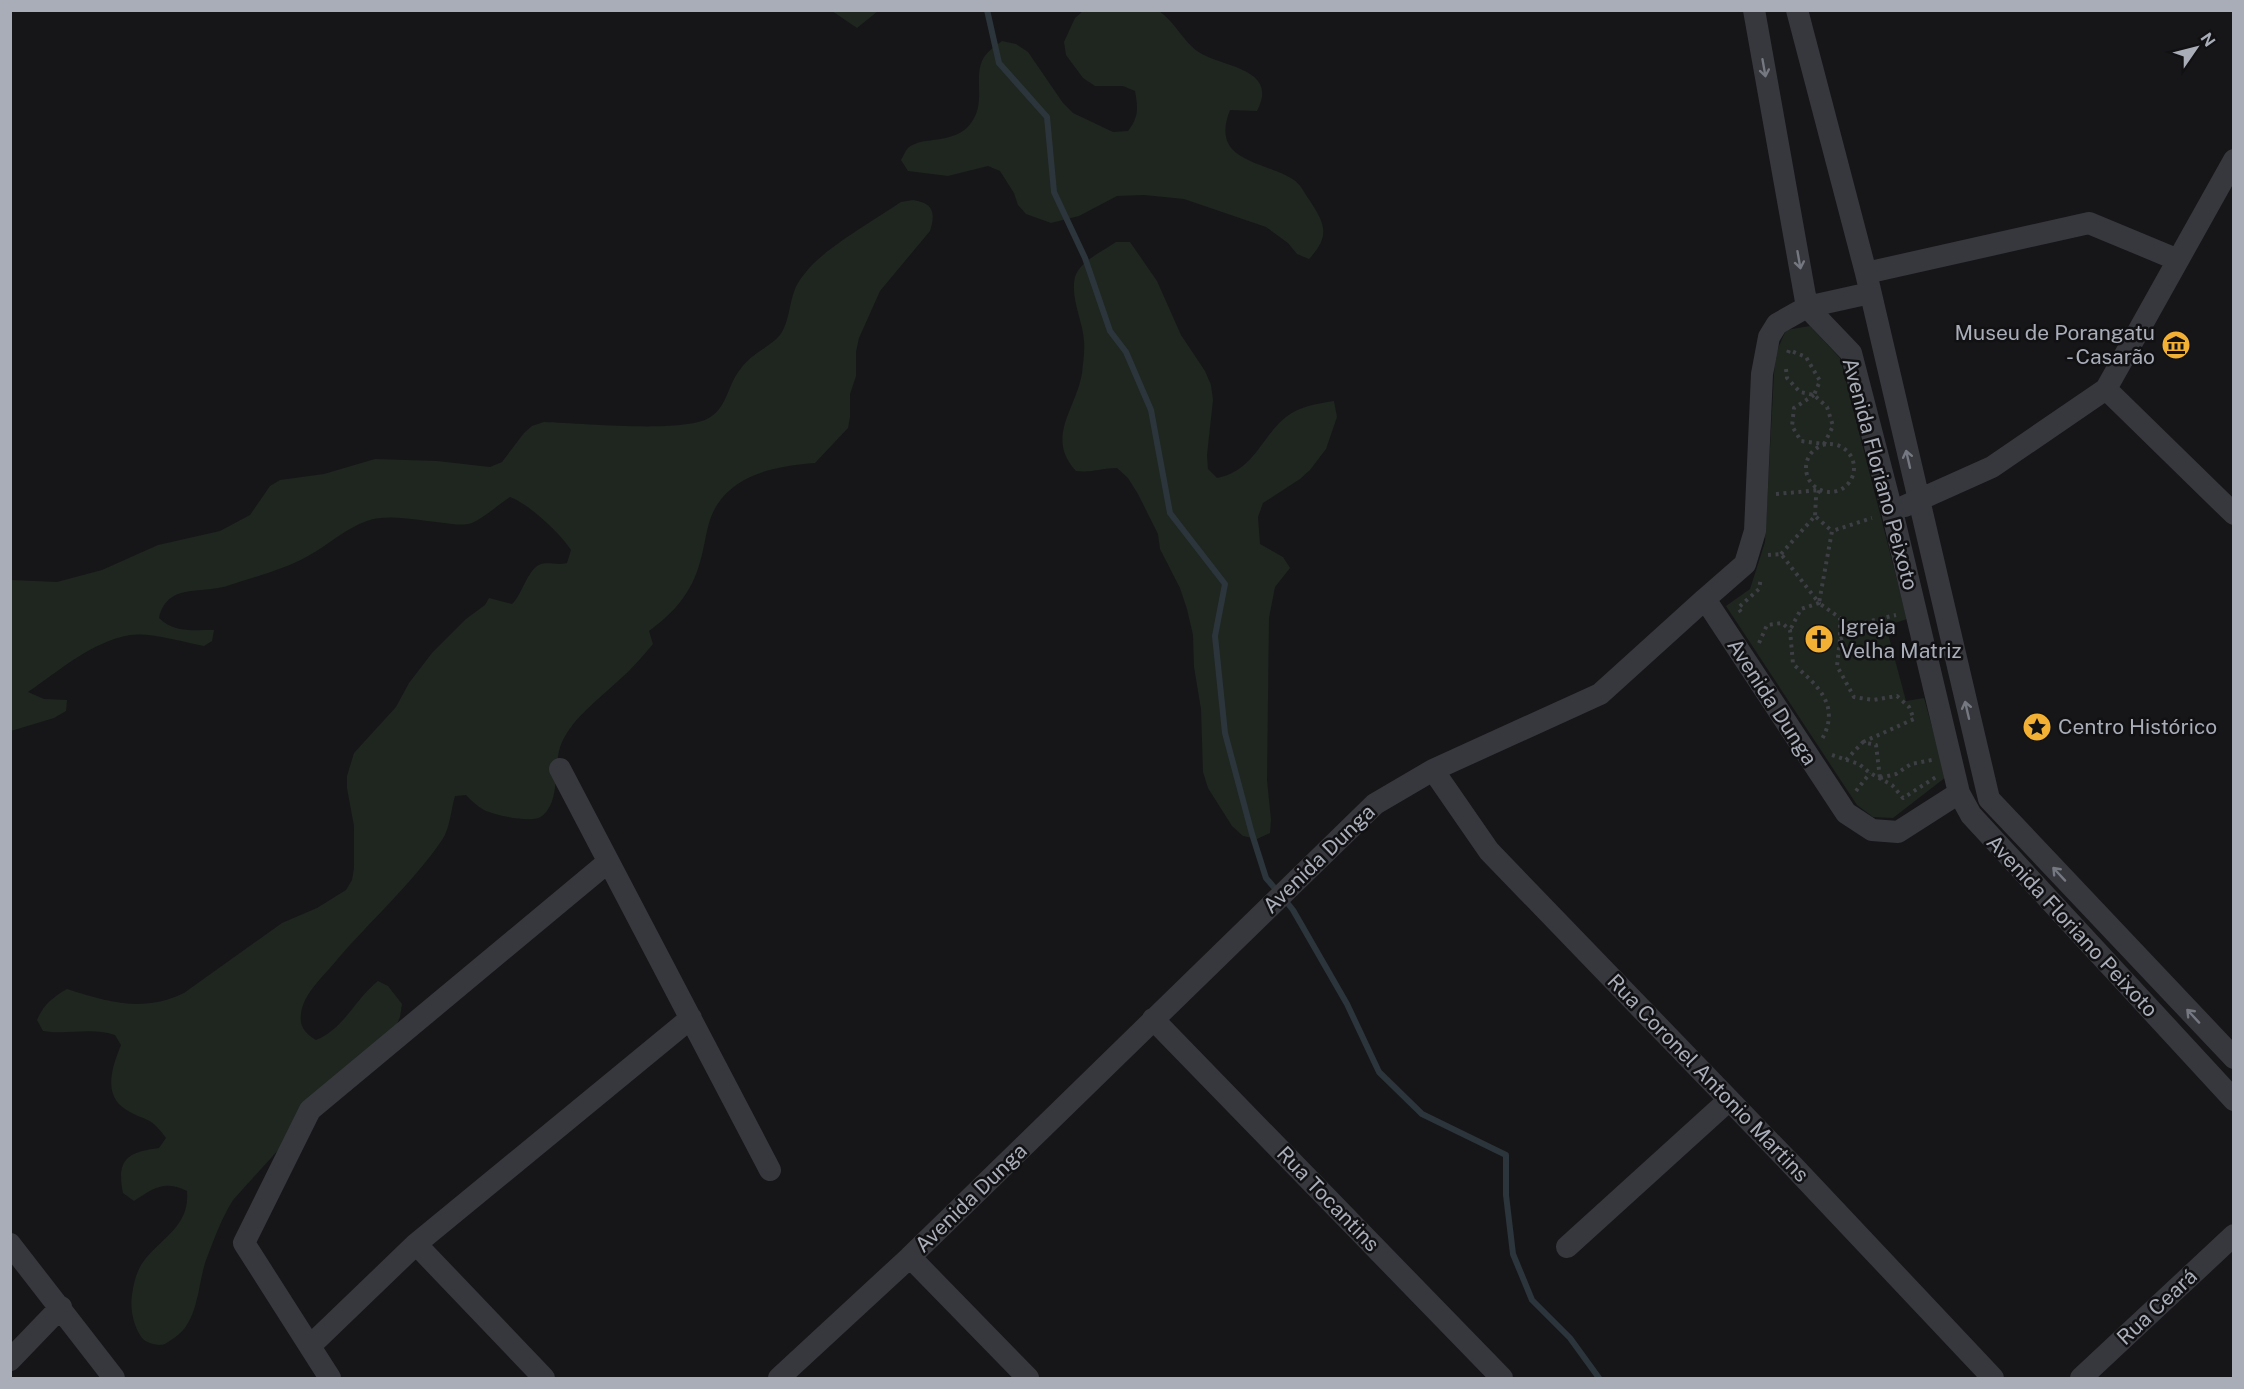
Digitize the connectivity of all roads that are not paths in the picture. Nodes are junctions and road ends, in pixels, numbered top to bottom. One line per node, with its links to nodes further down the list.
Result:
1 (1754, 10): 6 (street, one-way to 6)
2 (1797, 10): 5 (street, Avenida Floriano Peixoto)
3 (2234, 160): 4 (street)
4 (2178, 260): 5 (street); 7 (street)
5 (1868, 283): 6 (street); 8 (street, Avenida Floriano Peixoto, one-way to 5)
6 (1807, 308): 9 (street, Avenida Floriano Peixoto); 11 (street)
7 (2106, 389): 8 (street); 10 (street)
8 (1918, 501): 9 (street); 15 (street, Avenida Floriano Peixoto, one-way to 8)
9 (1885, 514): 14 (street, Avenida Floriano Peixoto)
10 (2234, 514)
11 (1705, 599): 13 (street, Avenida Dunga); 14 (street, Avenida Dunga)
12 (560, 769): 17 (street)
13 (1433, 770): 19 (street, Avenida Dunga); 22 (street, Rua Coronel Antonio Martins)
14 (1959, 793): 16 (street, Avenida Floriano Peixoto)
15 (1989, 800): 16 (street); 20 (street, Avenida Floriano Peixoto, one-way to 15)
16 (1971, 815): 21 (street, Avenida Floriano Peixoto)
17 (608, 862): 18 (street); 30 (street)
18 (691, 1018): 23 (street); 26 (street)
19 (1153, 1019): 28 (street, Avenida Dunga); 37 (street, Rua Tocantins)
20 (2234, 1058)
21 (2234, 1100)
22 (1729, 1101): 27 (street); 38 (street, Rua Coronel Antonio Martins)
23 (770, 1170)
24 (2234, 1235): 39 (street, Rua Ceará)
25 (10, 1244): 29 (street)
26 (416, 1244): 30 (street); 34 (street)
27 (1567, 1247)
28 (910, 1257): 35 (street, Avenida Dunga); 36 (street)
29 (60, 1307): 31 (street); 32 (street)
30 (310, 1346): 33 (street)
31 (10, 1360)
32 (114, 1378)
33 (330, 1378)
34 (544, 1378)
35 (779, 1378)
36 (1028, 1378)
37 (1502, 1378)
38 (1993, 1378)
39 (2081, 1378)

